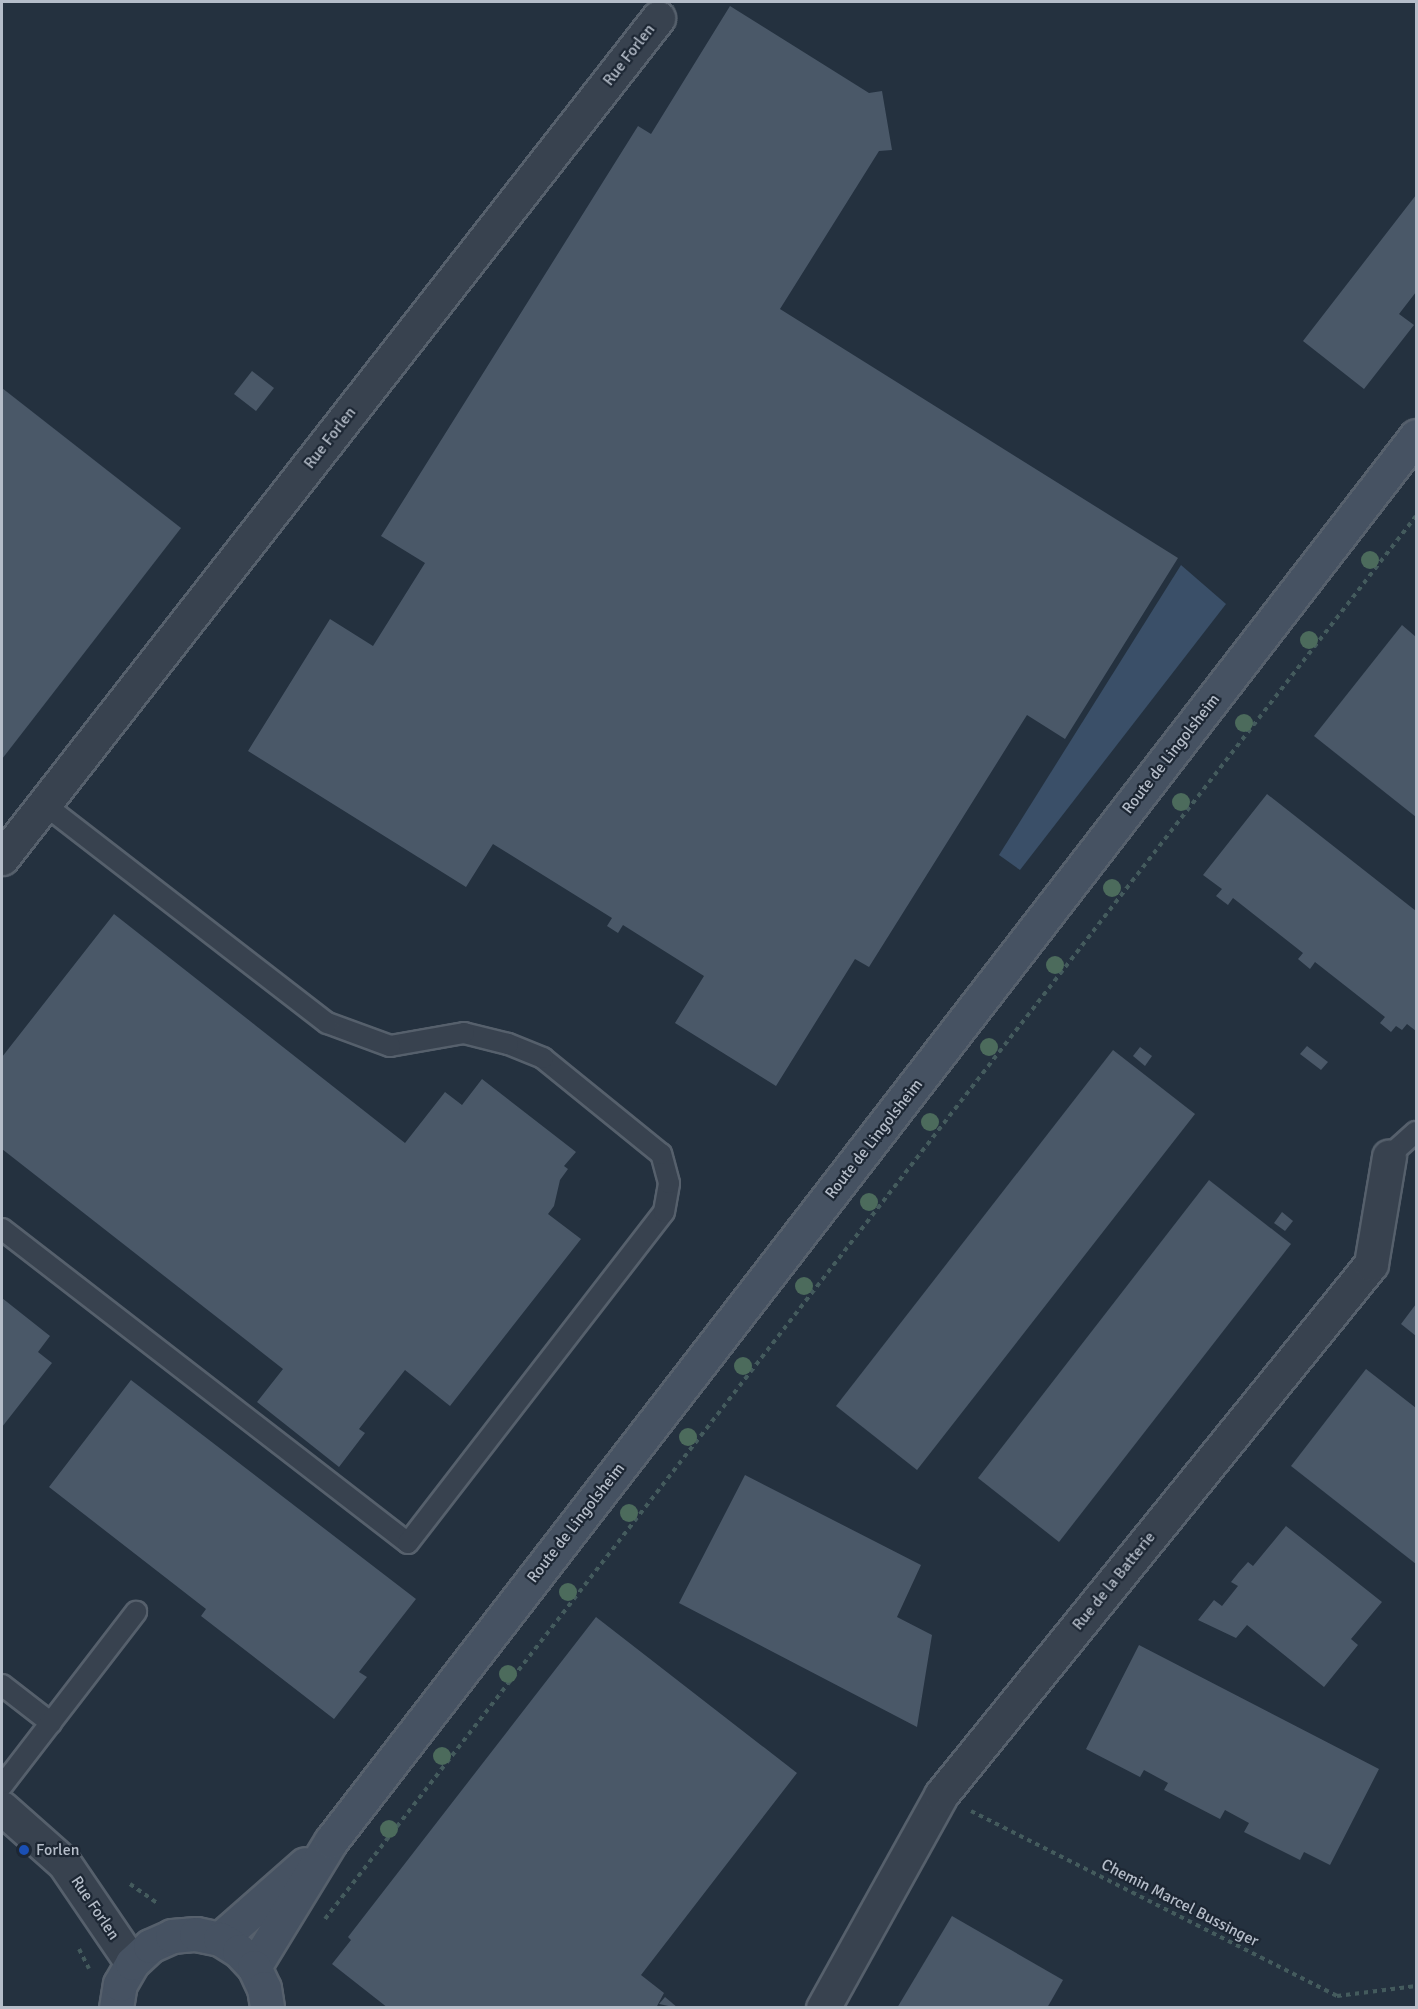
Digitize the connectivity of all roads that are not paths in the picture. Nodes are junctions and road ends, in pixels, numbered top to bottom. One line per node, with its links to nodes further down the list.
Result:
1 (658, 18): 3 (street, Rue Forlen)
2 (1416, 436): 13 (main road, Route de Lingolsheim)
3 (44, 804): 4 (street, Rue Forlen); 7 (lane)
4 (2, 858)
5 (1416, 1132): 6 (lane)
6 (1389, 1156): 19 (street, Rue de la Batterie)
7 (2, 1229)
8 (136, 1612): 10 (lane)
9 (2, 1685): 10 (lane)
10 (51, 1723): 11 (lane)
11 (2, 1786)
12 (2, 1808): 15 (street, Rue Forlen)
13 (331, 1841): 14 (main road); 16 (main road)
14 (220, 1940): 15 (main road); 16 (main road)
15 (132, 1963): 17 (main road)
16 (254, 1967): 18 (main road)
17 (116, 2007)
18 (267, 2007)
19 (823, 2007)

